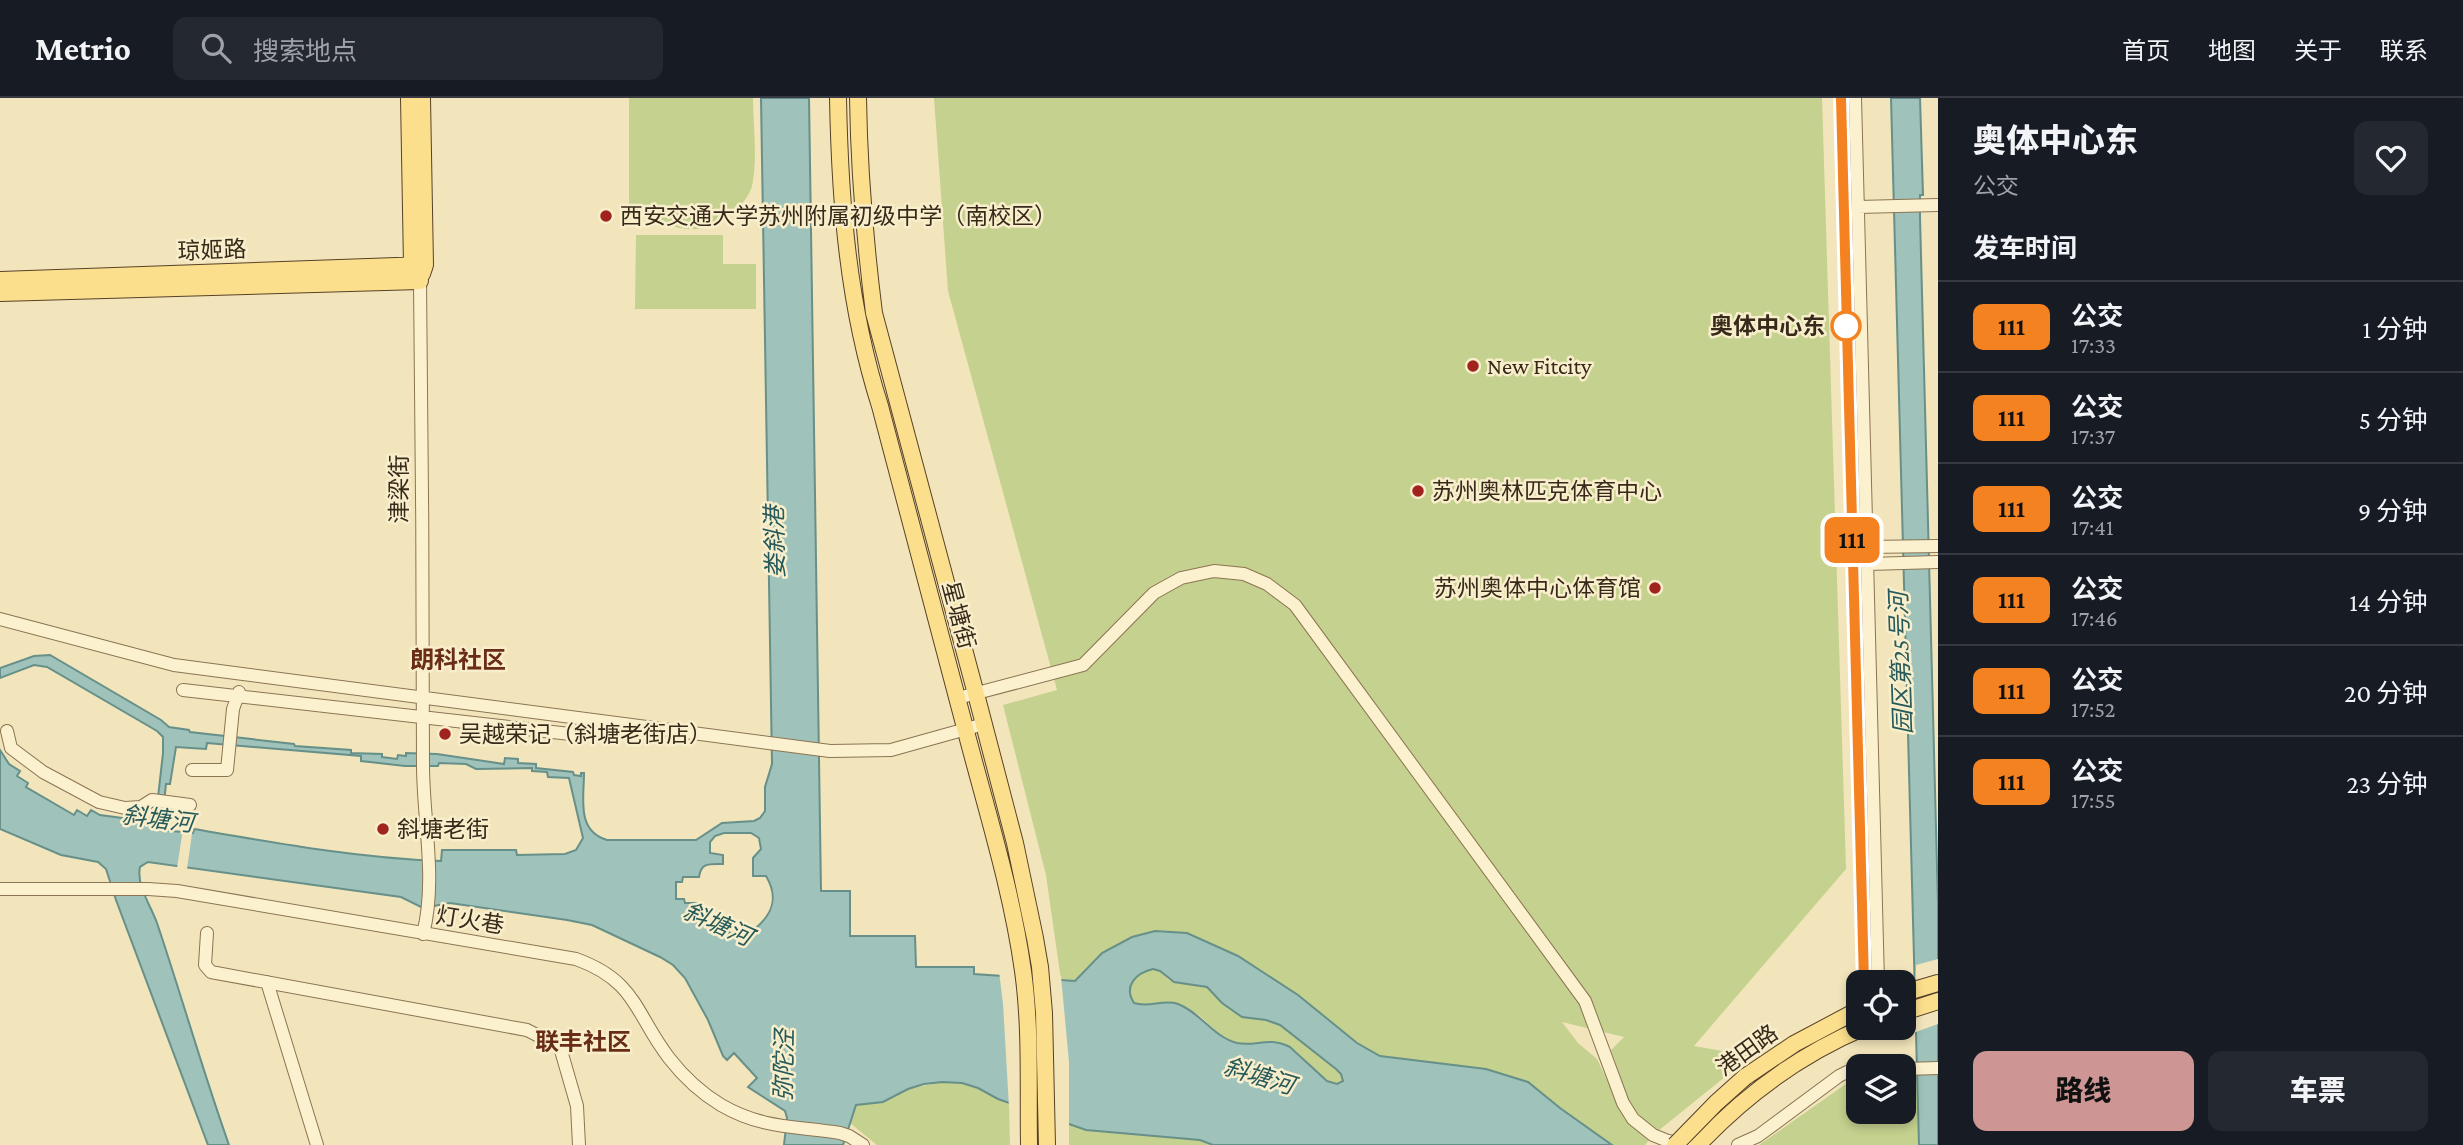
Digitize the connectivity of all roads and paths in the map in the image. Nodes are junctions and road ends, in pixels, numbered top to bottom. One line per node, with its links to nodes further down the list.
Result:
1 (409, 98): 9 (main road, 津梁街)
2 (422, 98): 9 (main road, 津梁街)
3 (838, 98): 23 (main road, 星塘街)
4 (858, 98): 21 (main road, 星塘街)
5 (1841, 98): 15 (street)
6 (1855, 98): 8 (street)
7 (1938, 205): 8 (street)
8 (1858, 207): 14 (street)
9 (419, 265): 10 (main road, 琼姬路); 11 (main road, 津梁街)
10 (0, 280)
11 (420, 281): 12 (main road, 琼姬路); 22 (street, 津梁街)
12 (0, 293)
13 (1934, 546): 14 (street)
14 (1867, 547): 15 (street); 17 (street)
15 (1853, 555): 17 (street); 34 (street)
16 (1934, 562): 17 (street)
17 (1868, 564): 35 (street)
18 (0, 619): 22 (street)
19 (183, 690): 20 (street)
20 (238, 694): 24 (street); 29 (street)
21 (976, 694): 23 (street); 25 (main road, 星塘街); 52 (street)
22 (424, 697): 24 (street, 津梁街); 26 (street)
23 (958, 698): 26 (main road, 星塘街)
24 (424, 718): 28 (street); 33 (street, 津梁街)
25 (984, 724): 26 (street); 47 (main road, 星塘街)
26 (965, 729): 46 (main road, 星塘街)
27 (7, 731): 30 (street)
28 (579, 736)
29 (192, 770)
30 (190, 805)
31 (0, 889): 33 (street, 灯火巷)
32 (207, 933): 36 (street)
33 (423, 934): 50 (street, 灯火巷)
34 (1864, 970)
35 (1878, 970)
36 (267, 982): 48 (street); 49 (street)
37 (1938, 983): 38 (main road)
38 (1916, 990)
39 (1938, 1002): 40 (main road)
40 (1916, 1009)
41 (1846, 1016): 51 (main road, 港田路, bridge)
42 (1846, 1036): 53 (main road, 港田路)
43 (1938, 1068): 44 (street)
44 (1916, 1069)
45 (1846, 1072): 54 (street)
46 (1029, 1139)
47 (1047, 1140)
48 (317, 1145)
49 (579, 1145)
50 (863, 1145)
51 (1675, 1145)
52 (1689, 1145)
53 (1698, 1145)
54 (1738, 1145)

